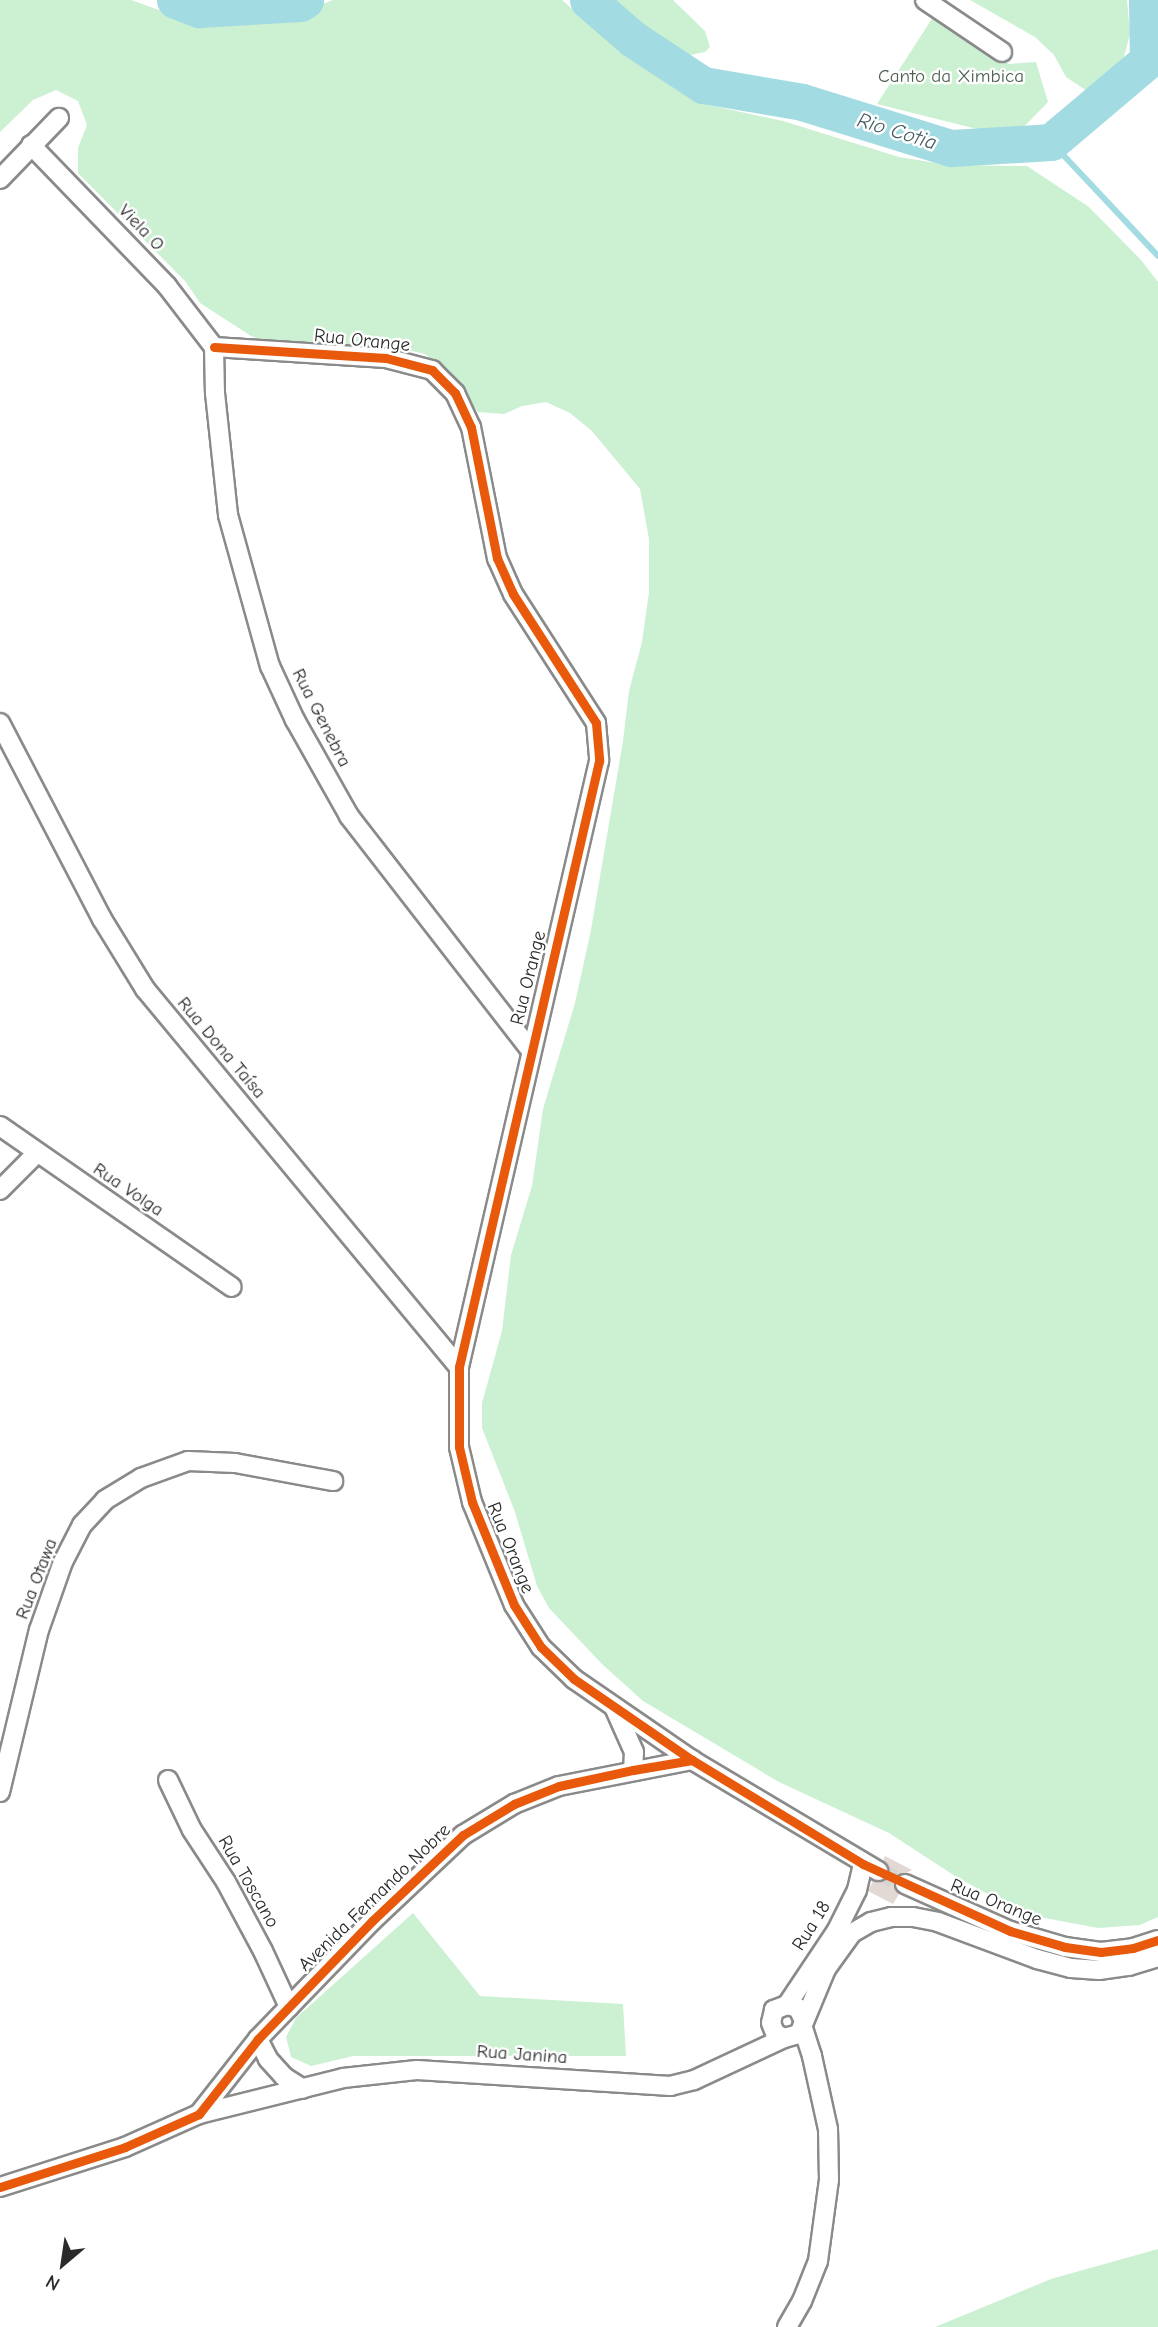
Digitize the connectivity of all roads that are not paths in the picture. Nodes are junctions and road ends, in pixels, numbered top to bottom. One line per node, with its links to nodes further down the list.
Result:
1 (925, 0): 2 (street)
2 (1002, 52)
3 (60, 118): 4 (street)
4 (31, 145): 5 (street); 6 (street, Viela O)
5 (0, 179)
6 (214, 347): 8 (street, Rua Genebra); 8 (street, Rua Orange)
7 (0, 723): 13 (street, Rua Dona Taísa)
8 (530, 1049): 13 (street, Rua Orange)
9 (0, 1126): 10 (street, Rua Volga)
10 (37, 1153): 11 (street); 12 (street, Rua Volga)
11 (0, 1190)
12 (232, 1287)
13 (459, 1367): 15 (street, Rua Orange)
14 (332, 1481): 19 (street, Rua Otawa)
15 (612, 1703): 16 (street, Rua Orange); 17 (street)
16 (692, 1760): 17 (street, Avenida Fernando Nobre); 24 (street, Rua 18)
17 (633, 1770): 25 (street, Avenida Fernando Nobre)
18 (168, 1780): 25 (street, Rua Toscano)
19 (0, 1792)
20 (905, 1884): 22 (street, Rua Orange)
21 (871, 1922): 23 (street, Rua Orange); 27 (street, Rua 18)
22 (1158, 1940)
23 (1158, 1957)
24 (787, 2005): 26 (street); 27 (street)
25 (289, 2007): 28 (street, Avenida Fernando Nobre)
26 (771, 2018): 27 (street); 29 (street, Rua Janina)
27 (795, 2032): 29 (street, Rua Janina); 35 (street)
28 (258, 2039): 30 (street); 31 (street, Avenida Fernando Nobre)
29 (734, 2059): 30 (street, Rua Janina)
30 (303, 2090): 31 (street, Rua Janina)
31 (199, 2114): 33 (street, Avenida Fernando Nobre)
32 (0, 2170): 33 (street)
33 (22, 2179): 34 (street)
34 (0, 2188)
35 (787, 2327)

